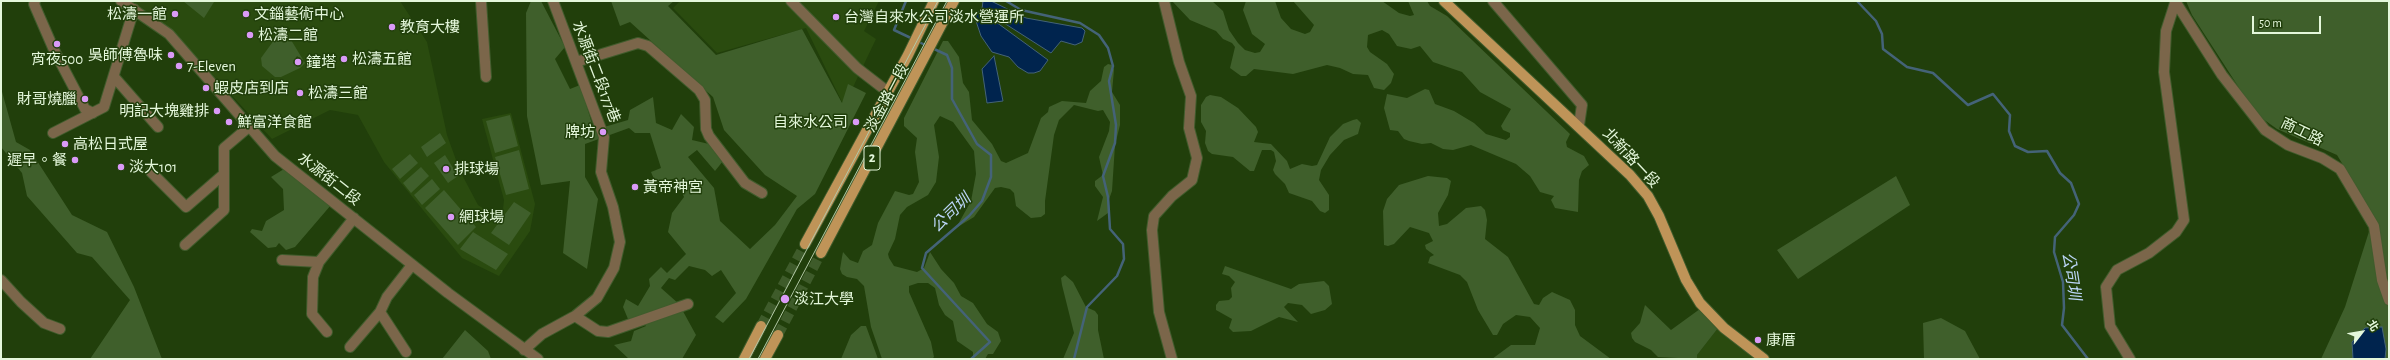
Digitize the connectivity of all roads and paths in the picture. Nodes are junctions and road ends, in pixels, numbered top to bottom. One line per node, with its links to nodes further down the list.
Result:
1 (35, 1): 17 (street)
2 (121, 1): 12 (street, 水源街二段)
3 (480, 1): 14 (street)
4 (553, 1): 13 (street, 水源街二段177巷)
5 (791, 1): 16 (street)
6 (934, 1): 16 (main road, 淡金路一段 / 2)
7 (954, 1): 28 (main road, 淡金路一段 / 2)
8 (1164, 1): 47 (street)
9 (1444, 1): 18 (main road, 北新路一段)
10 (1493, 1): 18 (street)
11 (2175, 2): 33 (street, 商工路); 49 (street)
12 (134, 9): 15 (street); 19 (street, 水源街二段)
13 (576, 62): 24 (street); 36 (street, 水源街二段177巷)
14 (486, 76)
15 (115, 78): 17 (street); 20 (street)
16 (888, 92): 27 (main road, 淡金路一段 / 2)
17 (93, 113): 21 (street)
18 (1579, 125): 48 (main road, 北新路一段)
19 (250, 126): 23 (street); 25 (street, 水源街二段)
20 (158, 127)
21 (53, 133)
22 (151, 172): 23 (street)
23 (224, 174): 26 (street)
24 (762, 193)
25 (354, 218): 30 (street); 31 (street, 水源街二段)
26 (185, 244)
27 (805, 244)
28 (821, 253)
29 (282, 260): 30 (street)
30 (319, 262): 39 (street)
31 (412, 265): 35 (street); 42 (street, 水源街二段)
32 (1, 280): 38 (street)
33 (2389, 300)
34 (688, 304): 36 (street)
35 (380, 312): 41 (street); 43 (street)
36 (575, 316): 42 (street, 水源街二段177巷)
37 (762, 326): 45 (main road)
38 (60, 329)
39 (327, 332)
40 (778, 335): 46 (main road)
41 (350, 347)
42 (524, 350): 44 (street, 水源街二段)
43 (406, 352)
44 (538, 359)
45 (744, 359)
46 (765, 359)
47 (1172, 359)
48 (1764, 359)
49 (2130, 359)

